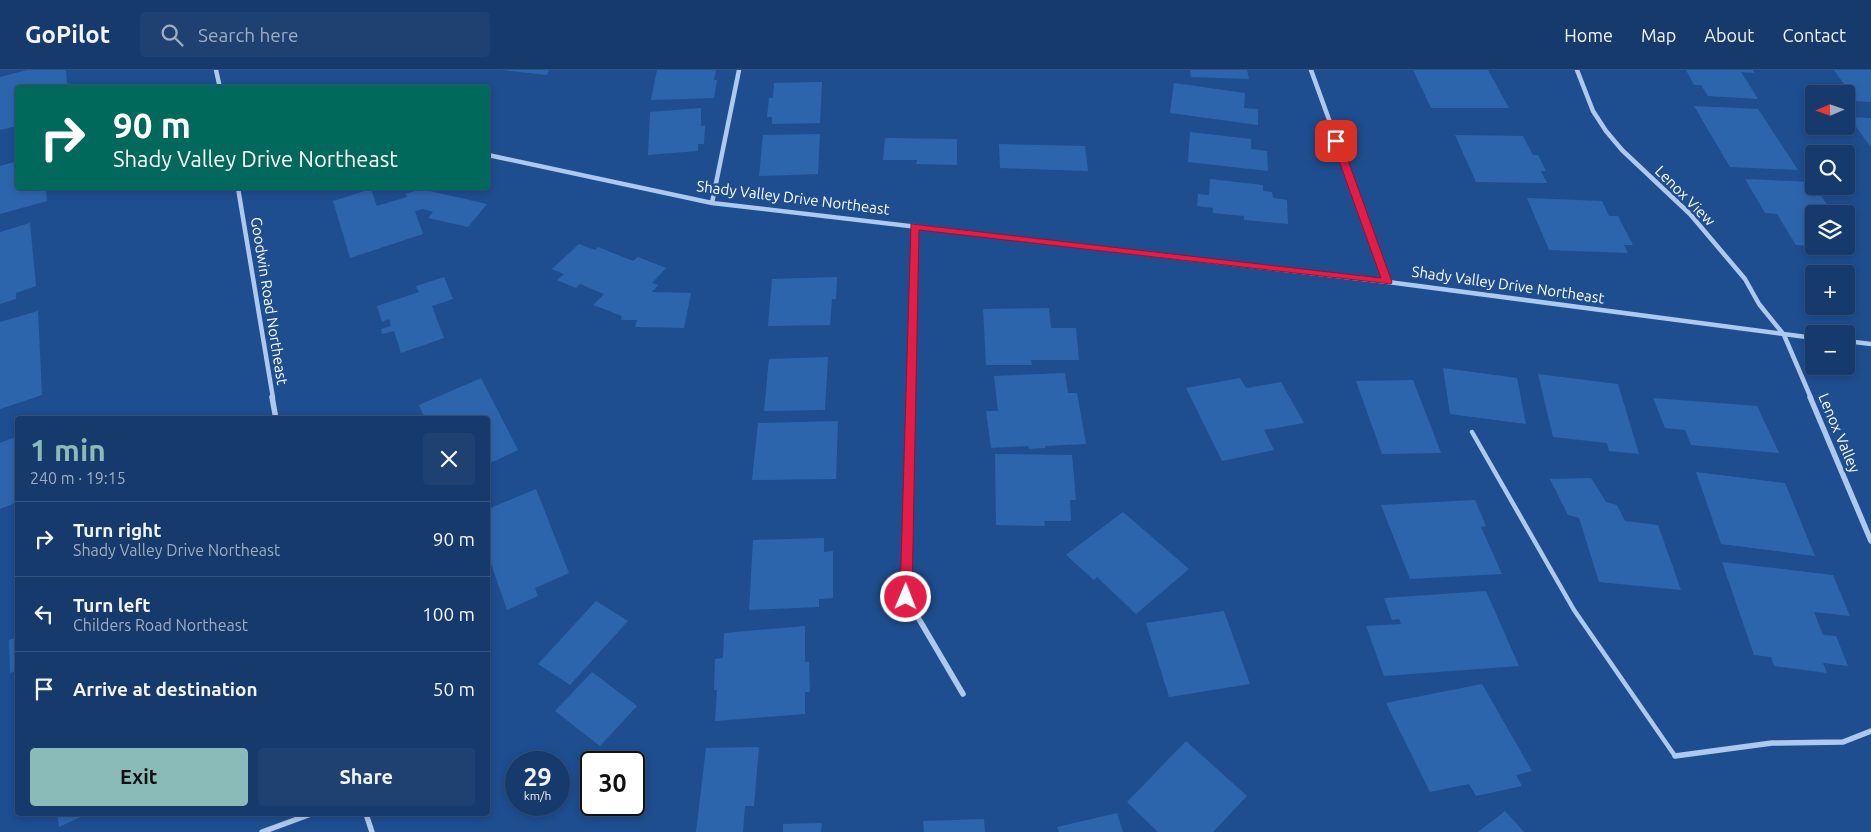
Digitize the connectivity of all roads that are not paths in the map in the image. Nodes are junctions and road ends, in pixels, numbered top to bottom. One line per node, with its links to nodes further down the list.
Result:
1 (216, 70): 5 (street)
2 (739, 70): 8 (street)
3 (1311, 70): 10 (street)
4 (1577, 70): 11 (street, Lenox View)
5 (219, 85)
6 (490, 155): 8 (street, Shady Valley Drive Northeast)
7 (238, 190): 15 (street, Goodwin Road Northeast)
8 (712, 204): 9 (street, Shady Valley Drive Northeast)
9 (914, 226): 10 (street, Shady Valley Drive Northeast); 18 (street)
10 (1388, 282): 11 (street, Shady Valley Drive Northeast)
11 (1784, 335): 12 (street, Shady Valley Drive Northeast); 17 (street, Lenox Valley)
12 (1805, 337)
13 (1855, 342): 14 (street)
14 (1871, 344)
15 (276, 416)
16 (1472, 432): 20 (lane)
17 (1871, 541)
18 (963, 694)
19 (1871, 731): 20 (street)
20 (1675, 756)
21 (306, 816): 23 (street)
22 (367, 816): 24 (street)
23 (262, 832)
24 (372, 832)

